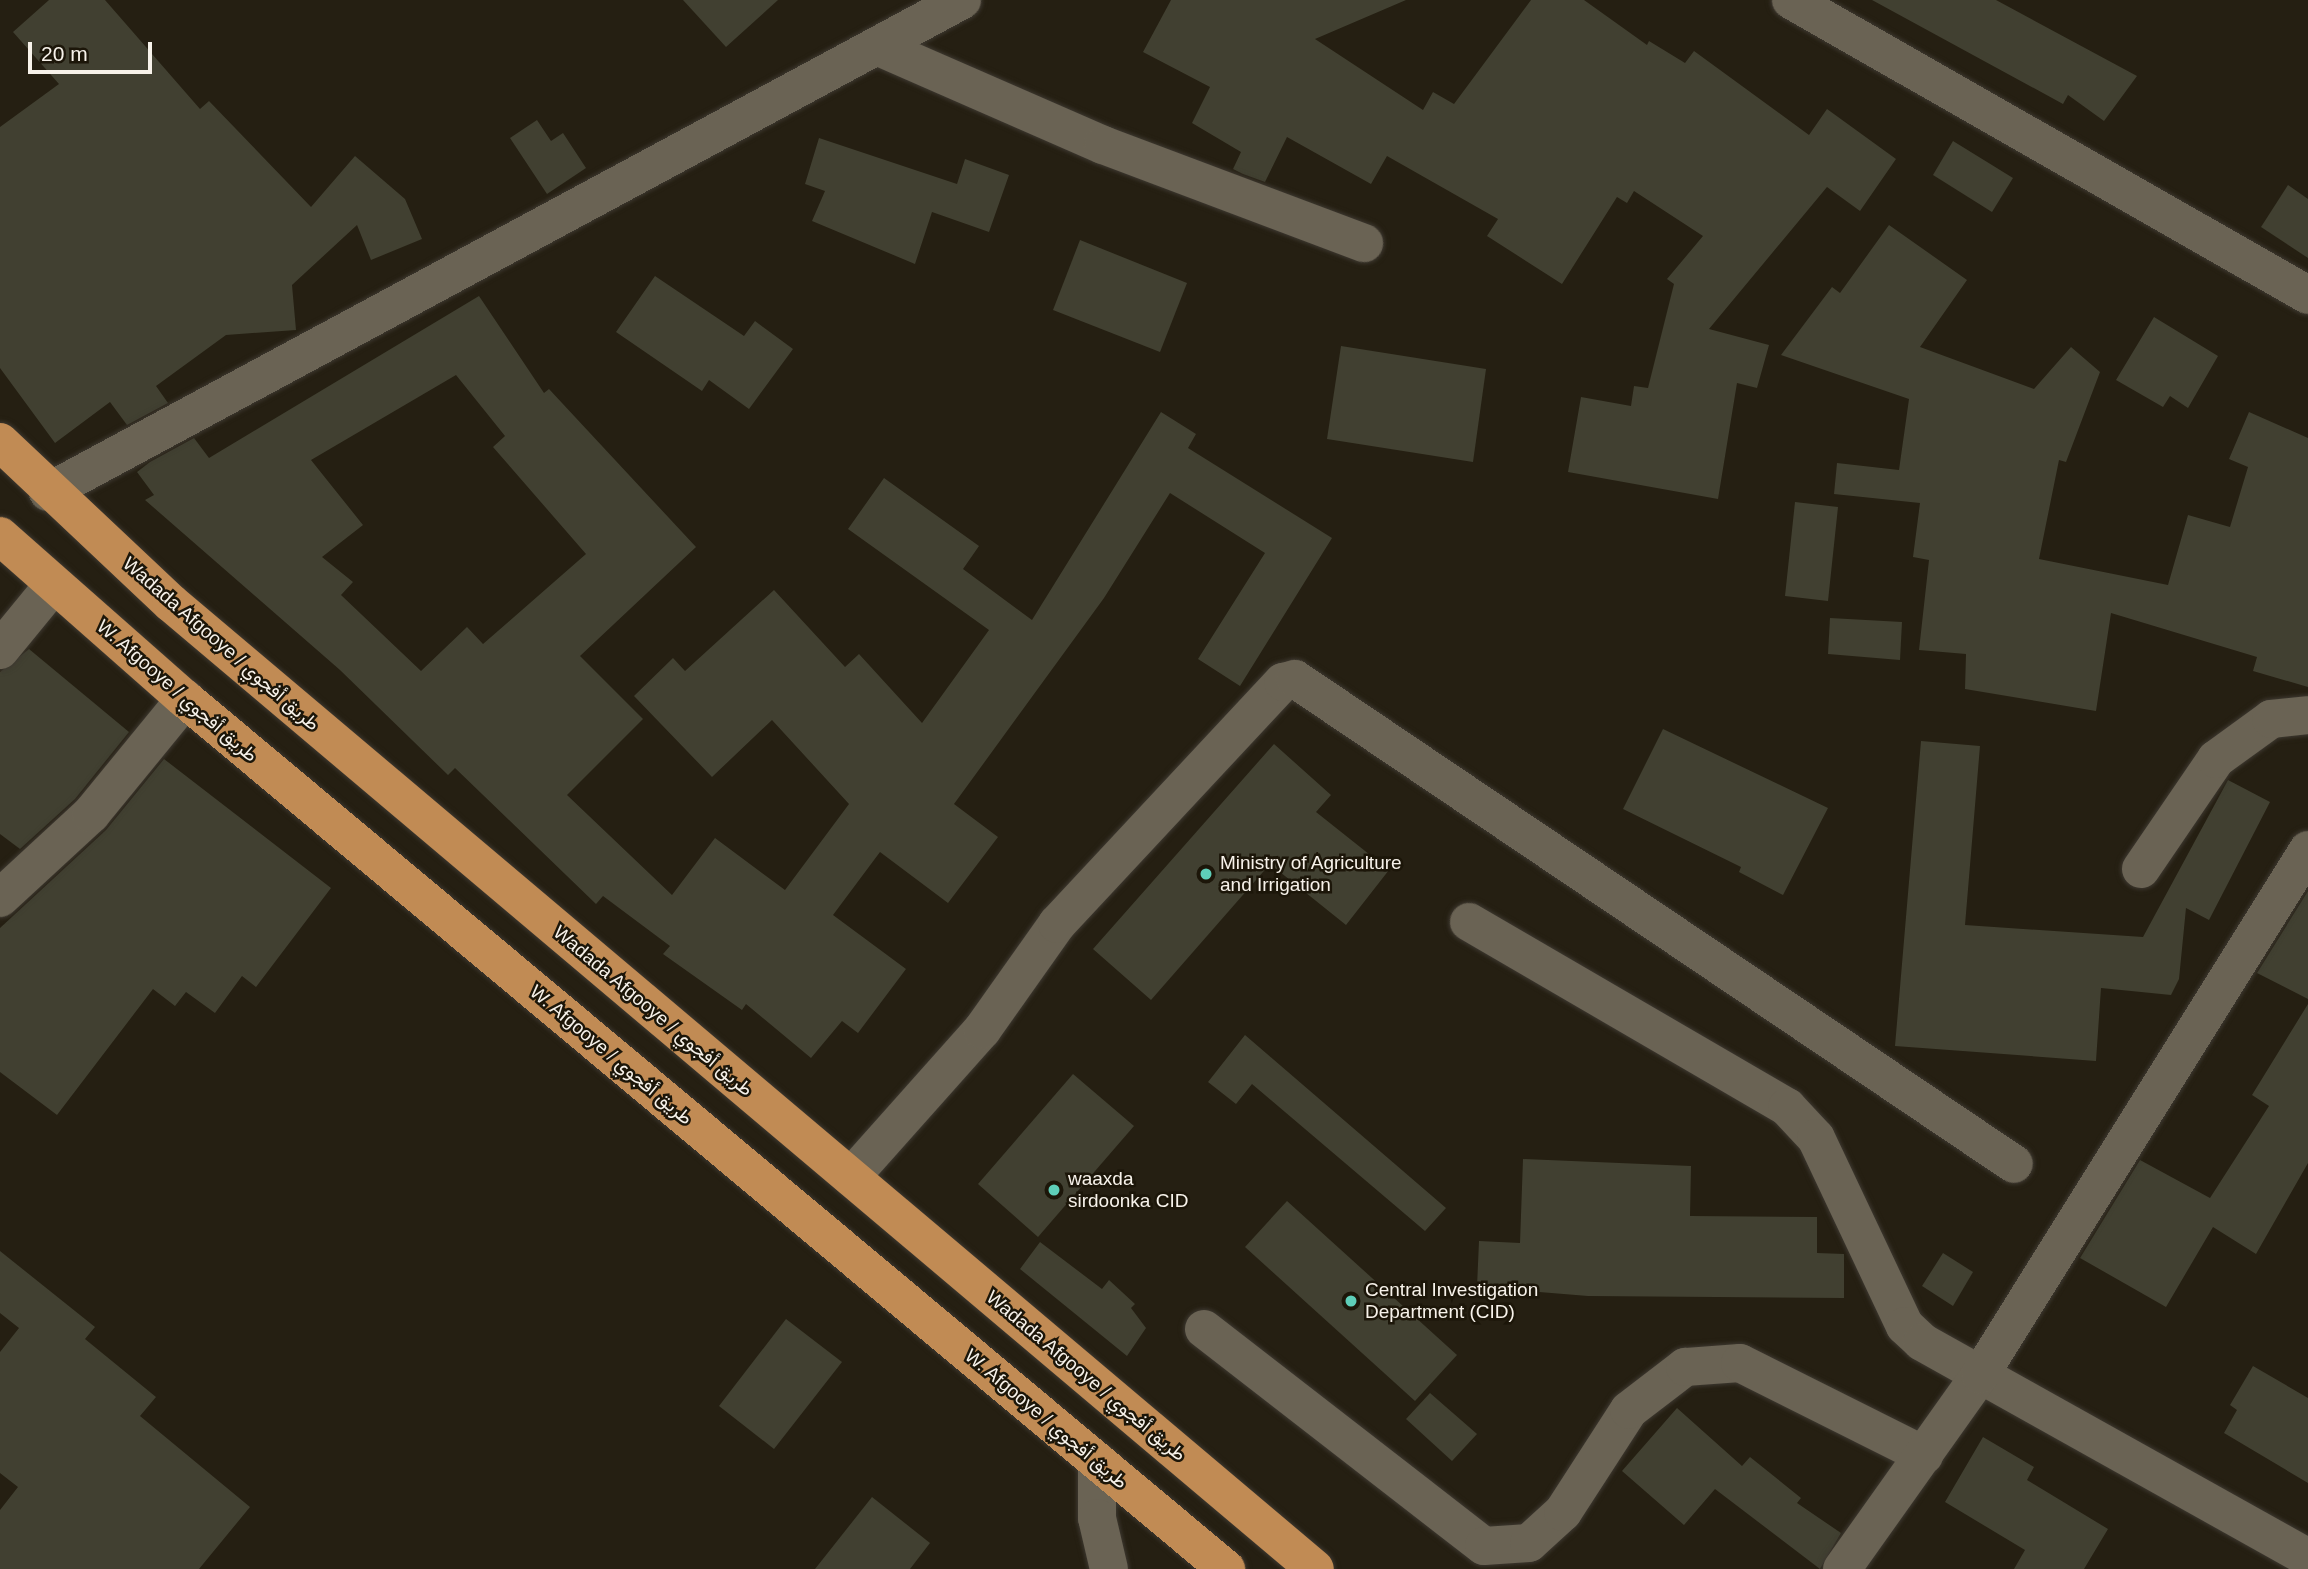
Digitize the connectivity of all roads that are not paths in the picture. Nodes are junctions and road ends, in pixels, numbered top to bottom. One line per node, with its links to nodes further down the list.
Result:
1 (962, 0): 3 (street)
2 (1791, 0): 5 (street)
3 (881, 48): 4 (street); 7 (street)
4 (1364, 243)
5 (2308, 295)
6 (0, 442): 7 (highway, Wadada Afgooye / طريق أفجوي)
7 (48, 492): 18 (highway, Wadada Afgooye / طريق أفجوي)
8 (0, 536): 9 (highway, W. Afgooye / طريق أفجوي)
9 (54, 584): 10 (street); 11 (highway, W. Afgooye / طريق أفجوي)
10 (0, 650)
11 (185, 699): 15 (street); 22 (highway, W. Afgooye / طريق أفجوي)
12 (2308, 715): 14 (street)
13 (2308, 850): 20 (street)
14 (2141, 869)
15 (0, 898)
16 (1469, 922): 20 (street)
17 (2014, 1164): 18 (street)
18 (851, 1177): 26 (highway, Wadada Afgooye / طريق أفجوي)
19 (1204, 1329): 21 (street)
20 (1980, 1375): 21 (street); 23 (street)
21 (1924, 1455): 27 (street)
22 (1097, 1461): 24 (street); 25 (highway, W. Afgooye / طريق أفجوي)
23 (2308, 1559)
24 (1109, 1569)
25 (1226, 1569)
26 (1315, 1569)
27 (1842, 1569)

